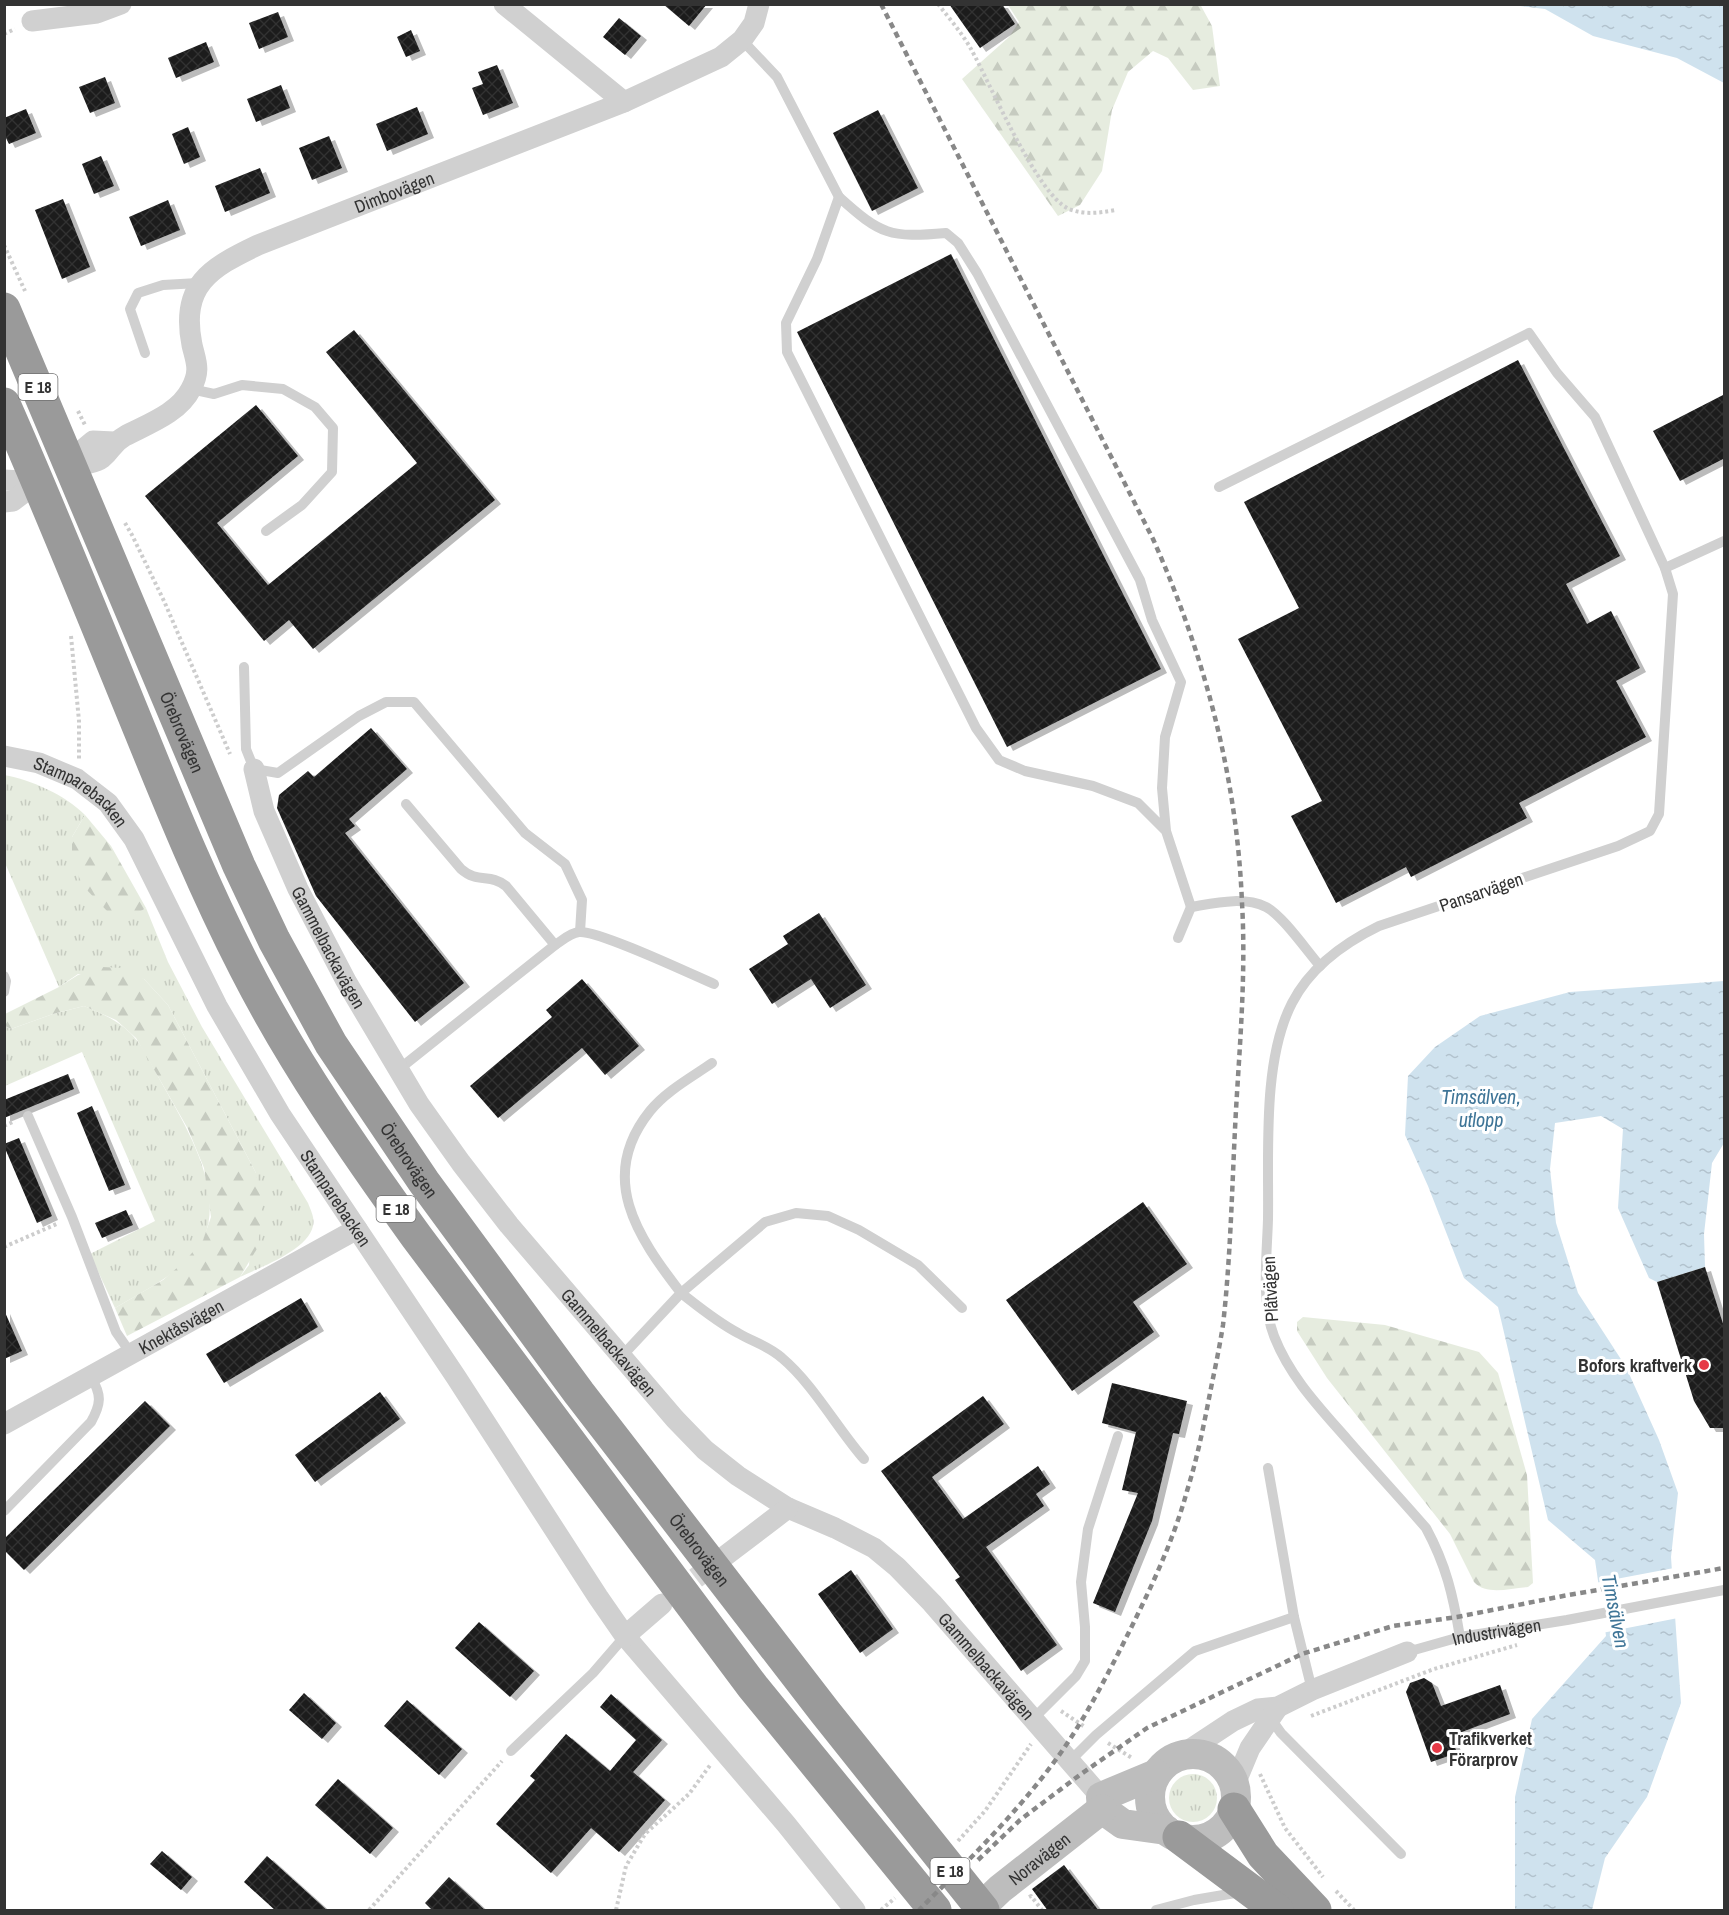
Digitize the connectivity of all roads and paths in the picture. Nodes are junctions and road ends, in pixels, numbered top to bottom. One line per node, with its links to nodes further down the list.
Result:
1 (121, 4): 5 (street)
2 (504, 4): 7 (street)
3 (759, 4): 6 (street, Dimbovägen)
4 (938, 4): 9 (path)
5 (32, 21)
6 (742, 40): 7 (street, Dimbovägen); 8 (lane)
7 (624, 102): 10 (street, Dimbovägen)
8 (840, 196): 30 (lane); 30 (lane)
9 (1115, 210)
10 (198, 284): 12 (lane); 13 (street)
11 (4, 309): 15 (highway, Örebrovägen / E 18)
12 (145, 353)
13 (191, 389): 15 (street); 21 (lane)
14 (4, 404): 17 (highway, Örebrovägen / E 18)
15 (71, 465): 17 (highway); 87 (highway, Örebrovägen / E 18)
16 (4, 480): 17 (street)
17 (38, 482): 19 (street); 85 (highway, Örebrovägen / E 18)
18 (1219, 487): 23 (lane)
19 (4, 502)
20 (121, 517): 27 (path)
21 (266, 531)
22 (1725, 541): 23 (lane)
23 (1665, 568): 35 (lane, Pansarvägen)
24 (70, 632): 28 (path)
25 (244, 666): 27 (lane)
26 (4, 756): 28 (street, Stamparebacken)
27 (254, 770): 32 (lane); 40 (street, Gammelbackavägen)
28 (77, 779): 43 (street, Stamparebacken)
29 (406, 804): 34 (lane)
30 (1166, 831): 31 (lane)
31 (1191, 907): 33 (lane); 35 (lane)
32 (580, 932): 34 (lane); 37 (lane)
33 (1178, 938)
34 (555, 945): 40 (lane)
35 (1320, 966): 61 (lane, Plåtvägen)
36 (4, 976): 38 (lane)
37 (714, 984)
38 (4, 992)
39 (712, 1063): 45 (lane)
40 (398, 1070): 48 (street, Gammelbackavägen)
41 (28, 1116): 42 (lane)
42 (72, 1217): 44 (path); 47 (lane)
43 (357, 1229): 47 (street, Knektåsvägen); 60 (street, Stamparebacken)
44 (4, 1247)
45 (681, 1293): 46 (lane); 48 (lane); 52 (lane)
46 (962, 1308)
47 (132, 1355): 49 (street, Knektåsvägen)
48 (622, 1356): 54 (street, Gammelbackavägen)
49 (91, 1377): 50 (street, Knektåsvägen); 55 (lane)
50 (4, 1424)
51 (1118, 1436): 66 (lane)
52 (864, 1459)
53 (1268, 1468): 59 (lane)
54 (788, 1508): 56 (street); 66 (street, Gammelbackavägen)
55 (4, 1511)
56 (725, 1556)
57 (1725, 1590): 61 (lane, Industrivägen)
58 (662, 1604): 60 (street)
59 (1294, 1617): 64 (lane); 67 (lane)
60 (625, 1636): 68 (street, Stamparebacken); 69 (lane)
61 (1460, 1637): 63 (lane, Industrivägen)
62 (1527, 1642): 65 (path)
63 (1407, 1652): 64 (street, Industrivägen)
64 (1312, 1690): 65 (street, Industrivägen)
65 (1277, 1720): 70 (street, Industrivägen); 73 (street, Industrivägen); 77 (lane)
66 (1037, 1725): 67 (path); 71 (street, Gammelbackavägen); 75 (path)
67 (1096, 1735): 71 (lane); 72 (path)
68 (721, 1749): 83 (path); 84 (street, Stamparebacken)
69 (511, 1751): 82 (path)
70 (1180, 1756): 72 (street); 73 (street)
71 (1070, 1761): 74 (street, Gammelbackavägen)
72 (1148, 1766): 74 (street, Noravägen); 76 (street)
73 (1242, 1787): 76 (street); 78 (path); 79 (highway)
74 (1102, 1803): 76 (street); 86 (street, Noravägen)
75 (968, 1833)
76 (1172, 1834): 79 (highway)
77 (1401, 1854)
78 (1325, 1879)
79 (1269, 1889): 80 (highway); 89 (lane)
80 (1324, 1899): 90 (path)
81 (1024, 1900): 88 (path)
82 (369, 1911)
83 (616, 1911)
84 (855, 1911)
85 (935, 1911)
86 (978, 1911)
87 (983, 1911)
88 (1042, 1911)
89 (1156, 1911)
90 (1354, 1911)

